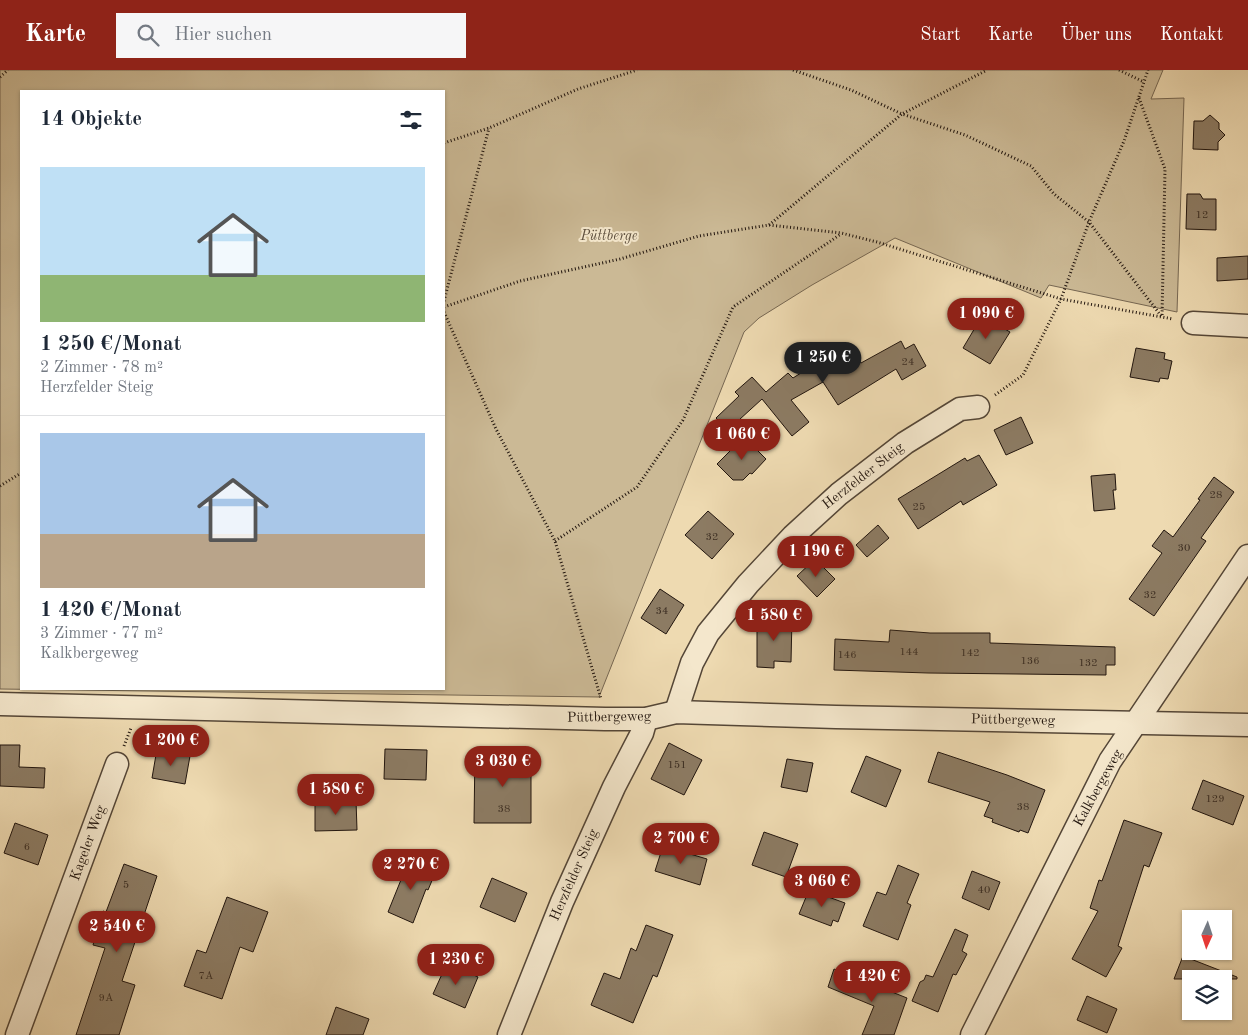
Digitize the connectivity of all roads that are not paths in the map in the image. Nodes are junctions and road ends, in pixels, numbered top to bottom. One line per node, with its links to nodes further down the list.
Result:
1 (1193, 323): 2 (street)
2 (1248, 326)
3 (978, 408): 6 (street, Herzfelder Steig)
4 (1248, 556): 8 (street, Kalkbergeweg)
5 (0, 704): 7 (street, Püttbergeweg)
6 (676, 712): 7 (street, Püttbergeweg); 8 (street, Püttbergeweg)
7 (646, 719): 12 (street, Herzfelder Steig)
8 (1137, 723): 9 (street, Püttbergeweg); 13 (street, Kalkbergeweg)
9 (1248, 725)
10 (117, 764): 11 (street, Kageler Weg)
11 (17, 1035)
12 (509, 1035)
13 (972, 1035)

